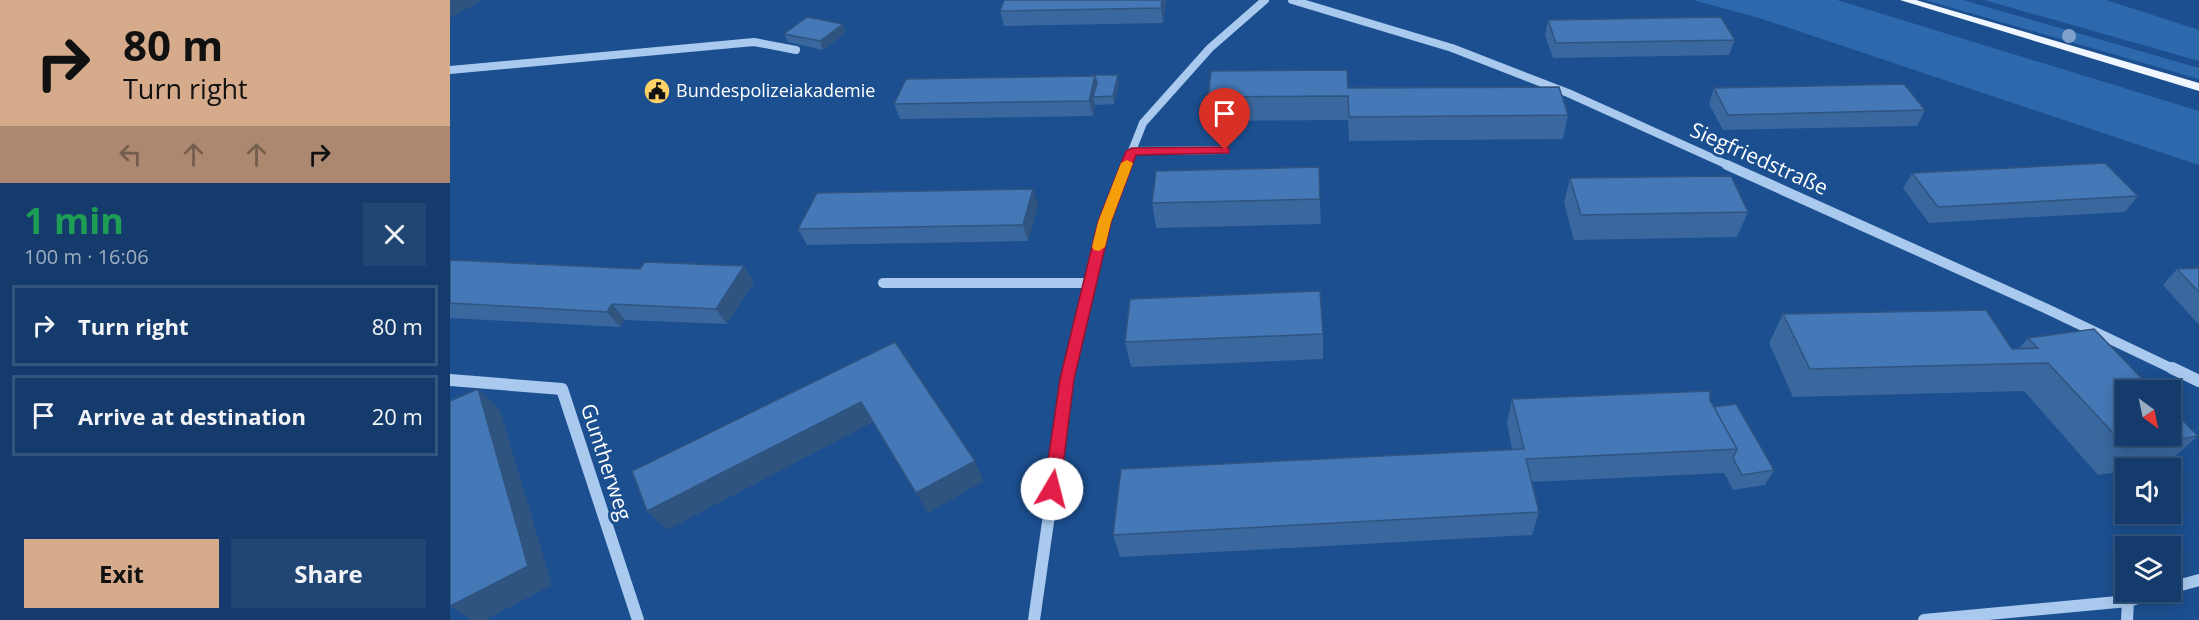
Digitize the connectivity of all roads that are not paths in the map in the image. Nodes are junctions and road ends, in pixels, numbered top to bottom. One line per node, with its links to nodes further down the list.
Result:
1 (1264, 0): 8 (street)
2 (1292, 0): 12 (street, Siegfriedstraße)
3 (1905, 0): 6 (main road)
4 (796, 50): 5 (street)
5 (450, 70)
6 (2199, 87)
7 (1225, 150): 8 (street)
8 (1132, 151): 10 (street)
9 (883, 283): 10 (street)
10 (1090, 283): 18 (street)
11 (450, 380): 17 (street, Guntherweg)
12 (2199, 381)
13 (2199, 580): 14 (street)
14 (2181, 585)
15 (2117, 602): 19 (street)
16 (2128, 602): 20 (street)
17 (638, 620)
18 (1034, 620)
19 (1924, 620)
20 (2127, 620)

